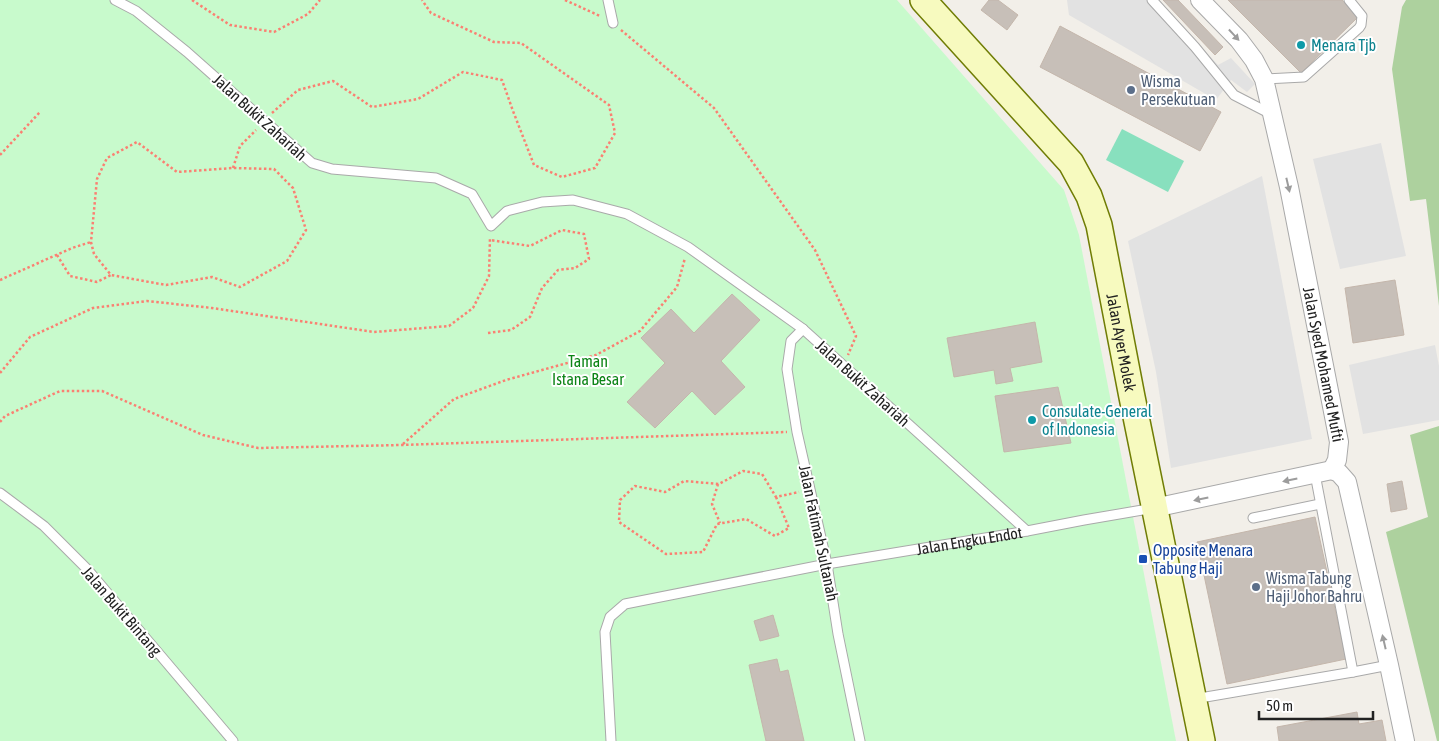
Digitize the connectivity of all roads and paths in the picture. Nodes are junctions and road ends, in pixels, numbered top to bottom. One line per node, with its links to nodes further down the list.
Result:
1 (115, 0): 15 (lane, Jalan Bukit Zahariah)
2 (192, 0): 3 (path)
3 (320, 0)
4 (422, 0): 15 (path)
5 (565, 0): 11 (path)
6 (608, 0): 11 (lane)
7 (923, 0): 39 (main road, Jalan Ayer Molek)
8 (1152, 0): 14 (lane)
9 (1200, 0): 12 (street, Jalan Syed Mohamed Mufti, one-way to 12)
10 (1349, 0): 12 (lane)
11 (613, 23): 27 (path)
12 (1264, 80): 14 (street, Jalan Syed Mohamed Mufti)
13 (40, 112): 16 (path)
14 (1272, 115): 32 (street, Jalan Syed Mohamed Mufti, one-way to 32)
15 (264, 121): 17 (path); 18 (lane, Jalan Bukit Zahariah)
16 (0, 155)
17 (233, 168): 20 (path); 23 (path)
18 (491, 226): 19 (path); 21 (lane, Jalan Bukit Zahariah)
19 (490, 240): 26 (path); 28 (path)
20 (91, 242): 22 (path); 23 (path)
21 (688, 247): 25 (lane, Jalan Bukit Zahariah); 31 (path)
22 (57, 255): 23 (path); 24 (path)
23 (111, 275)
24 (0, 280)
25 (803, 329): 27 (lane, Jalan Bukit Zahariah); 30 (lane, Jalan Fatimah Sultanah)
26 (488, 333)
27 (844, 366): 42 (lane, Jalan Bukit Zahariah)
28 (0, 373)
29 (0, 422): 31 (path)
30 (797, 432): 31 (path); 35 (lane, Jalan Fatimah Sultanah)
31 (402, 445)
32 (1332, 470): 33 (street, Jalan Engku Endot); 44 (street, one-way to 32)
33 (1315, 474): 38 (lane); 39 (street, Jalan Engku Endot, one-way to 39)
34 (718, 484): 37 (path); 41 (path); 41 (path)
35 (810, 490): 37 (path); 43 (lane, Jalan Fatimah Sultanah)
36 (0, 494): 47 (lane, Jalan Bukit Bintang)
37 (776, 496): 41 (path)
38 (1320, 504): 40 (lane); 45 (lane)
39 (1154, 508): 42 (lane, Jalan Engku Endot); 46 (main road, Jalan Ayer Molek)
40 (1253, 518)
41 (720, 523)
42 (1027, 531): 43 (lane, Jalan Engku Endot)
43 (827, 564): 48 (lane, Jalan Engku Endot); 49 (lane, Jalan Fatimah Sultanah)
44 (1389, 665): 45 (lane); 51 (street)
45 (1353, 672): 46 (lane)
46 (1194, 699): 50 (main road, Jalan Ayer Molek)
47 (233, 741)
48 (611, 741)
49 (860, 741)
50 (1202, 741)
51 (1404, 741)

